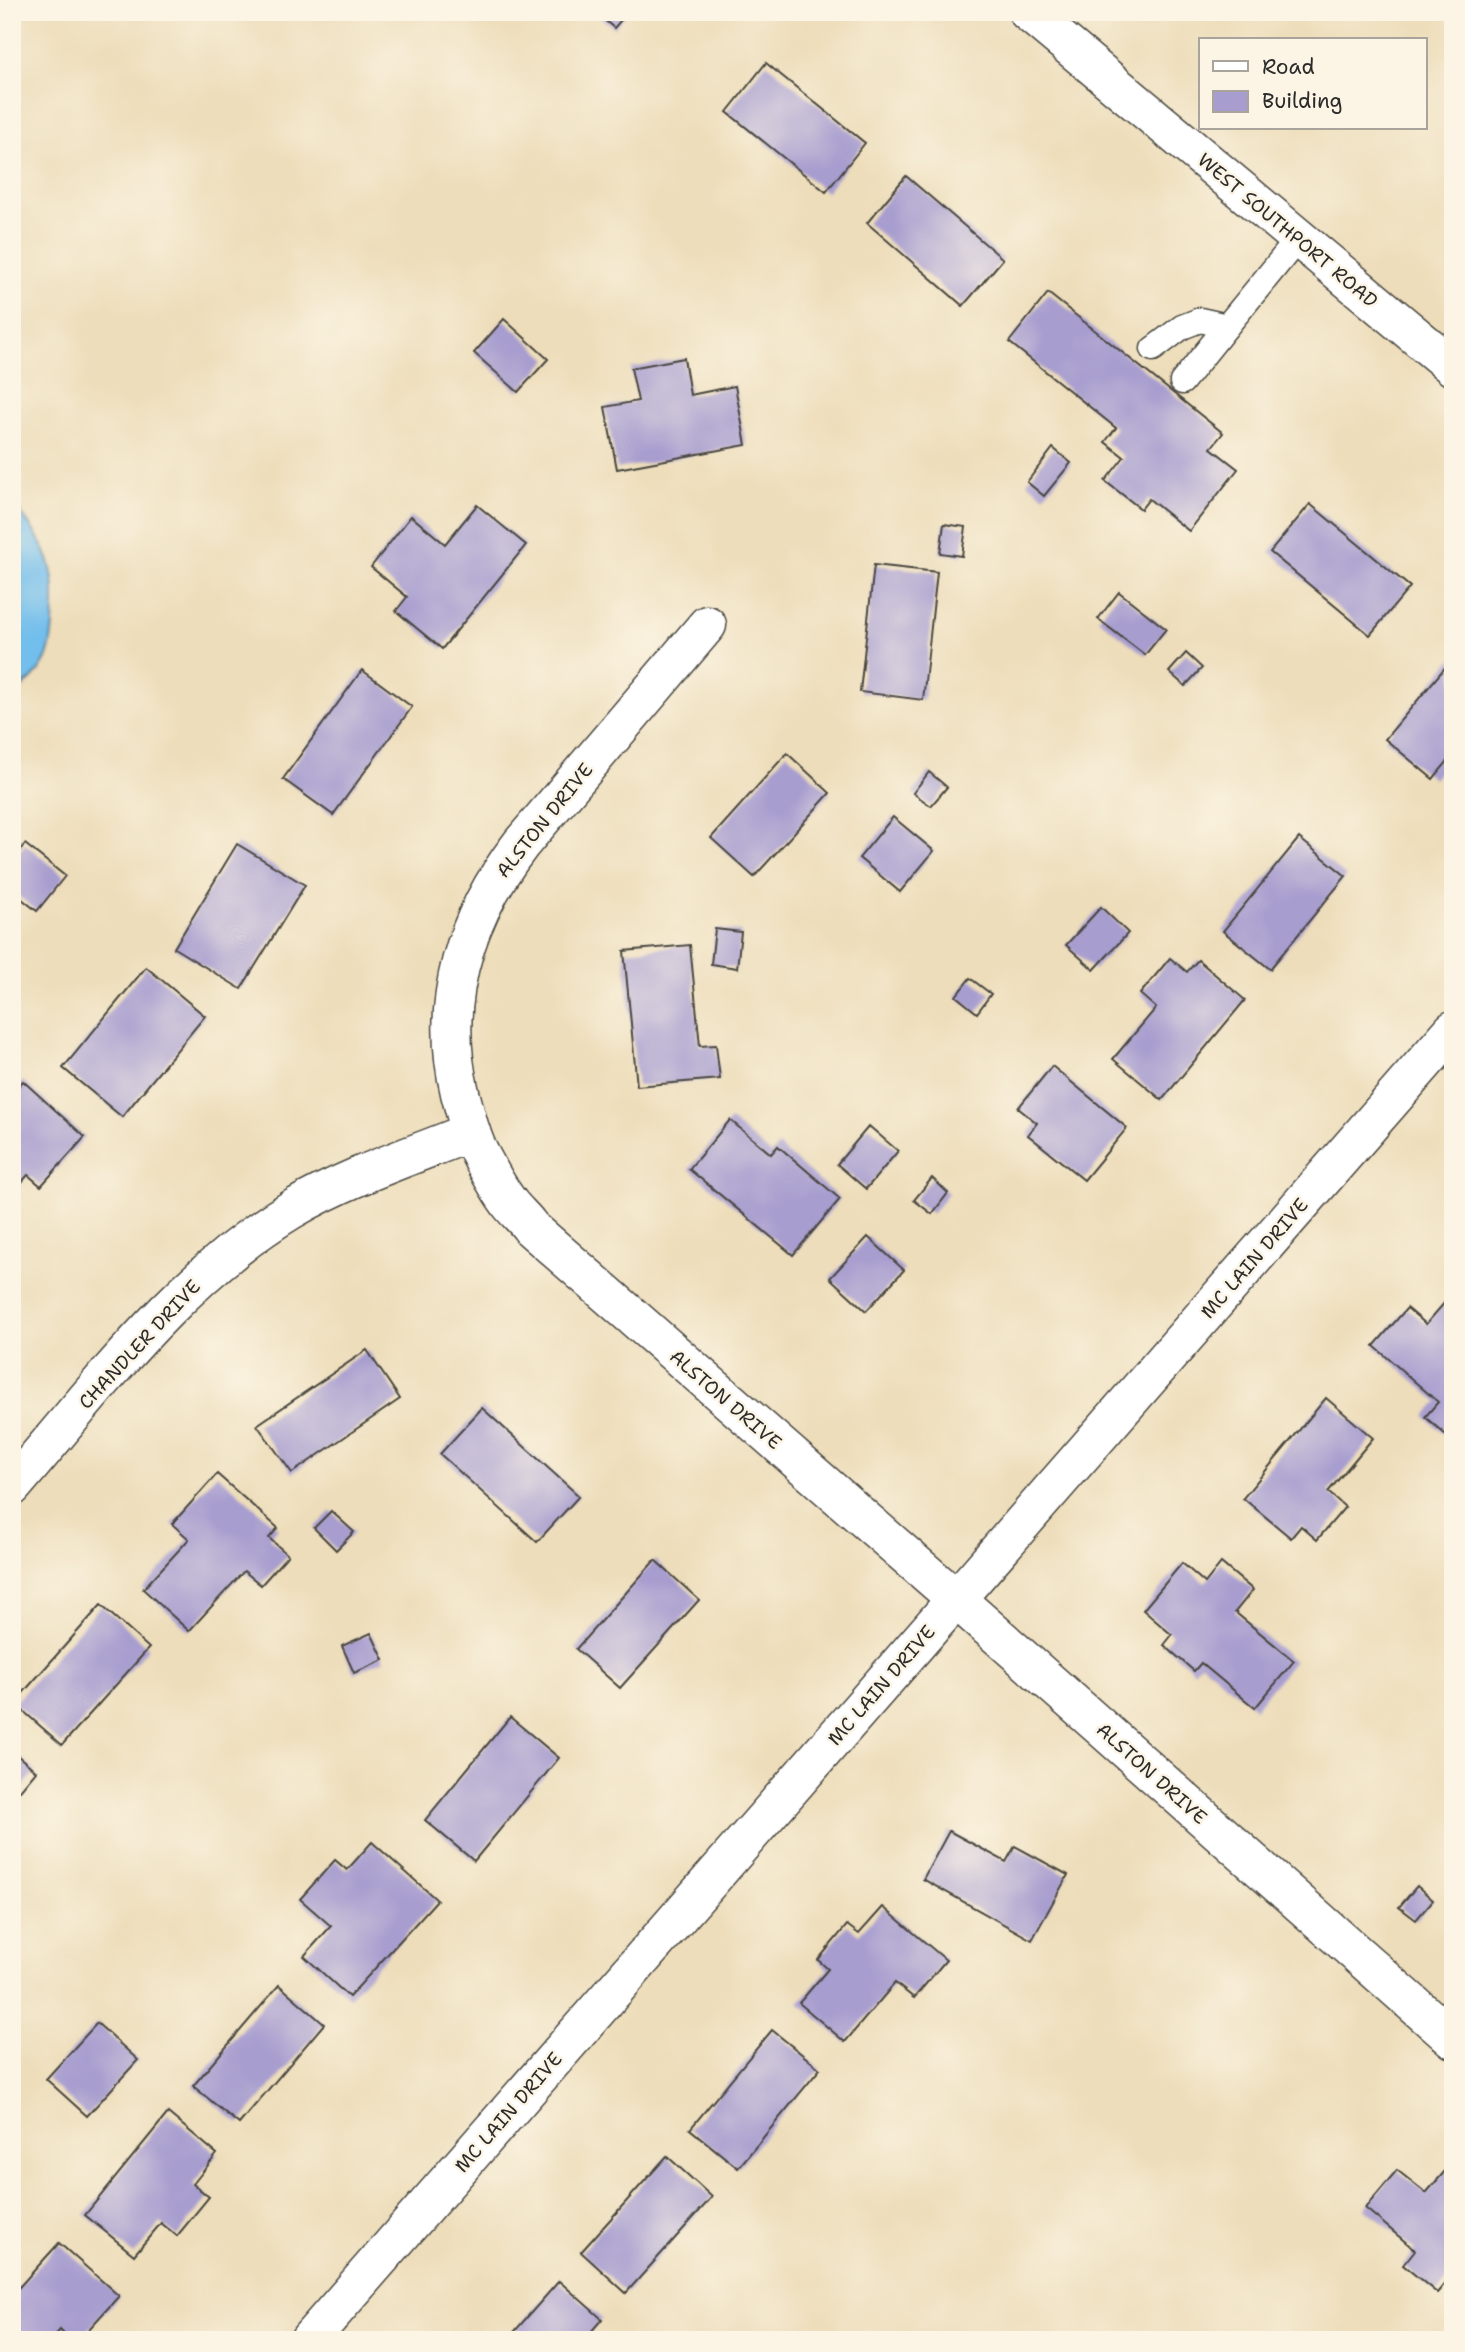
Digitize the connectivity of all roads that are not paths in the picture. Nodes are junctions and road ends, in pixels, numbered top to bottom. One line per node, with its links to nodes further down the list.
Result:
1 (1028, 12): 2 (street, WEST SOUTHPORT ROAD)
2 (1298, 239): 3 (lane); 5 (street, WEST SOUTHPORT ROAD)
3 (1227, 326): 4 (lane); 6 (lane)
4 (1153, 349)
5 (1453, 367)
6 (1182, 382)
7 (707, 625): 9 (street, ALSTON DRIVE)
8 (1453, 1030): 11 (street, MC LAIN DRIVE)
9 (471, 1132): 10 (street, CHANDLER DRIVE); 11 (street, ALSTON DRIVE)
10 (12, 1487)
11 (956, 1599): 12 (street, ALSTON DRIVE); 13 (street, MC LAIN DRIVE)
12 (1453, 2039)
13 (309, 2340)

